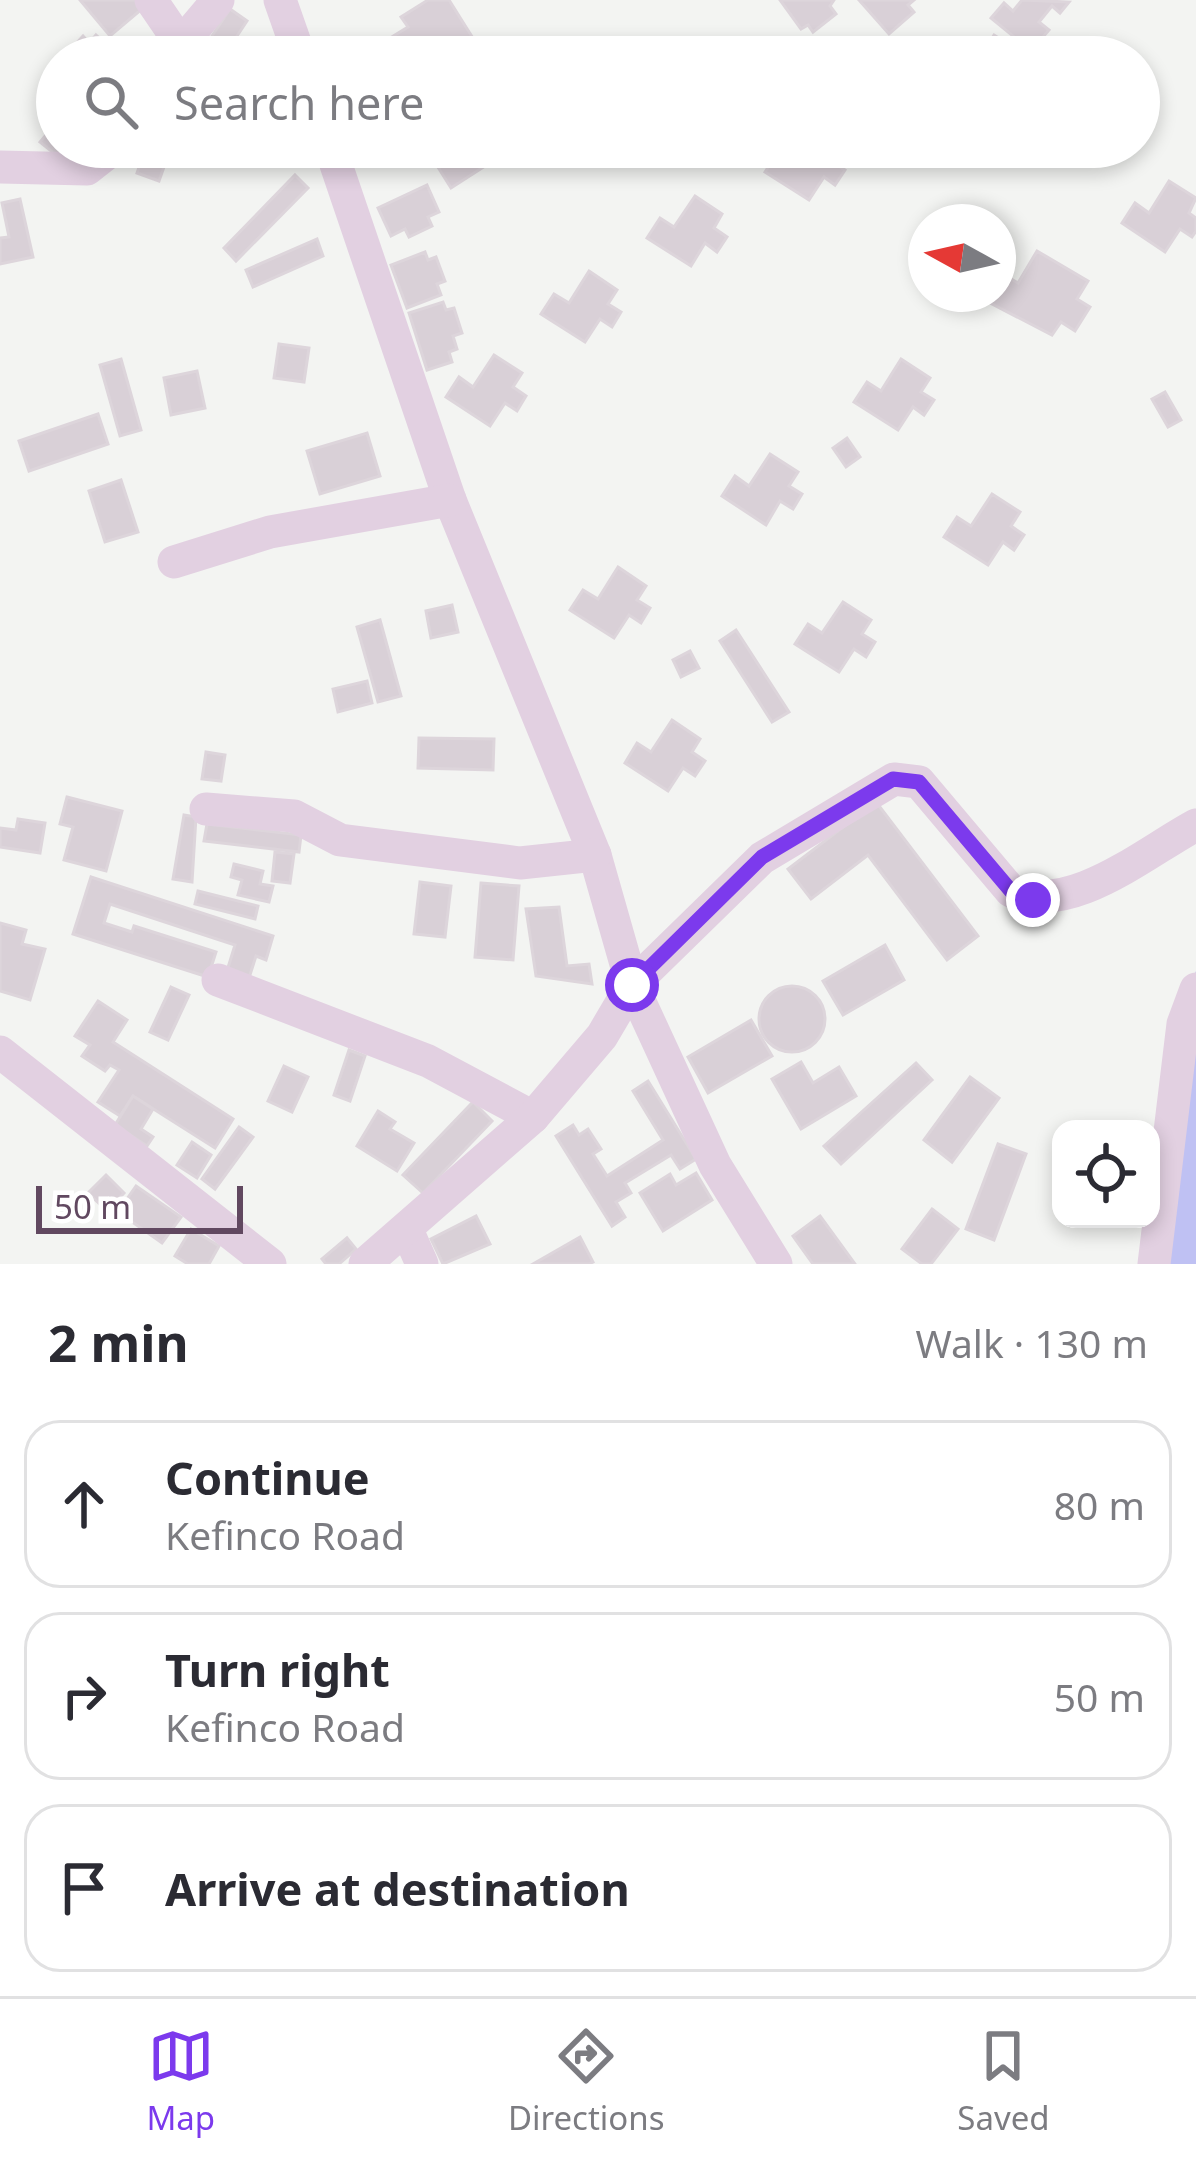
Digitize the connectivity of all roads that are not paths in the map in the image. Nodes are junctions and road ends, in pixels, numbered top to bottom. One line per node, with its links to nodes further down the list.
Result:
1 (151, 0): 4 (street)
2 (218, 0): 5 (street)
3 (280, 0): 6 (street)
4 (168, 36)
5 (186, 36)
6 (293, 36)
7 (0, 166): 8 (street)
8 (36, 167)
9 (58, 168): 10 (street)
10 (88, 168)
11 (337, 168): 12 (street)
12 (450, 500): 13 (street); 16 (street)
13 (174, 562)
14 (206, 808): 16 (street)
15 (1196, 825): 18 (street)
16 (596, 855): 18 (street)
17 (218, 980): 21 (street)
18 (632, 985): 21 (street); 26 (street)
19 (1196, 989): 27 (street)
20 (0, 1052): 23 (street)
21 (533, 1118): 22 (street)
22 (407, 1230): 24 (street); 25 (street)
23 (270, 1264)
24 (365, 1264)
25 (422, 1264)
26 (776, 1264)
27 (1154, 1264)

